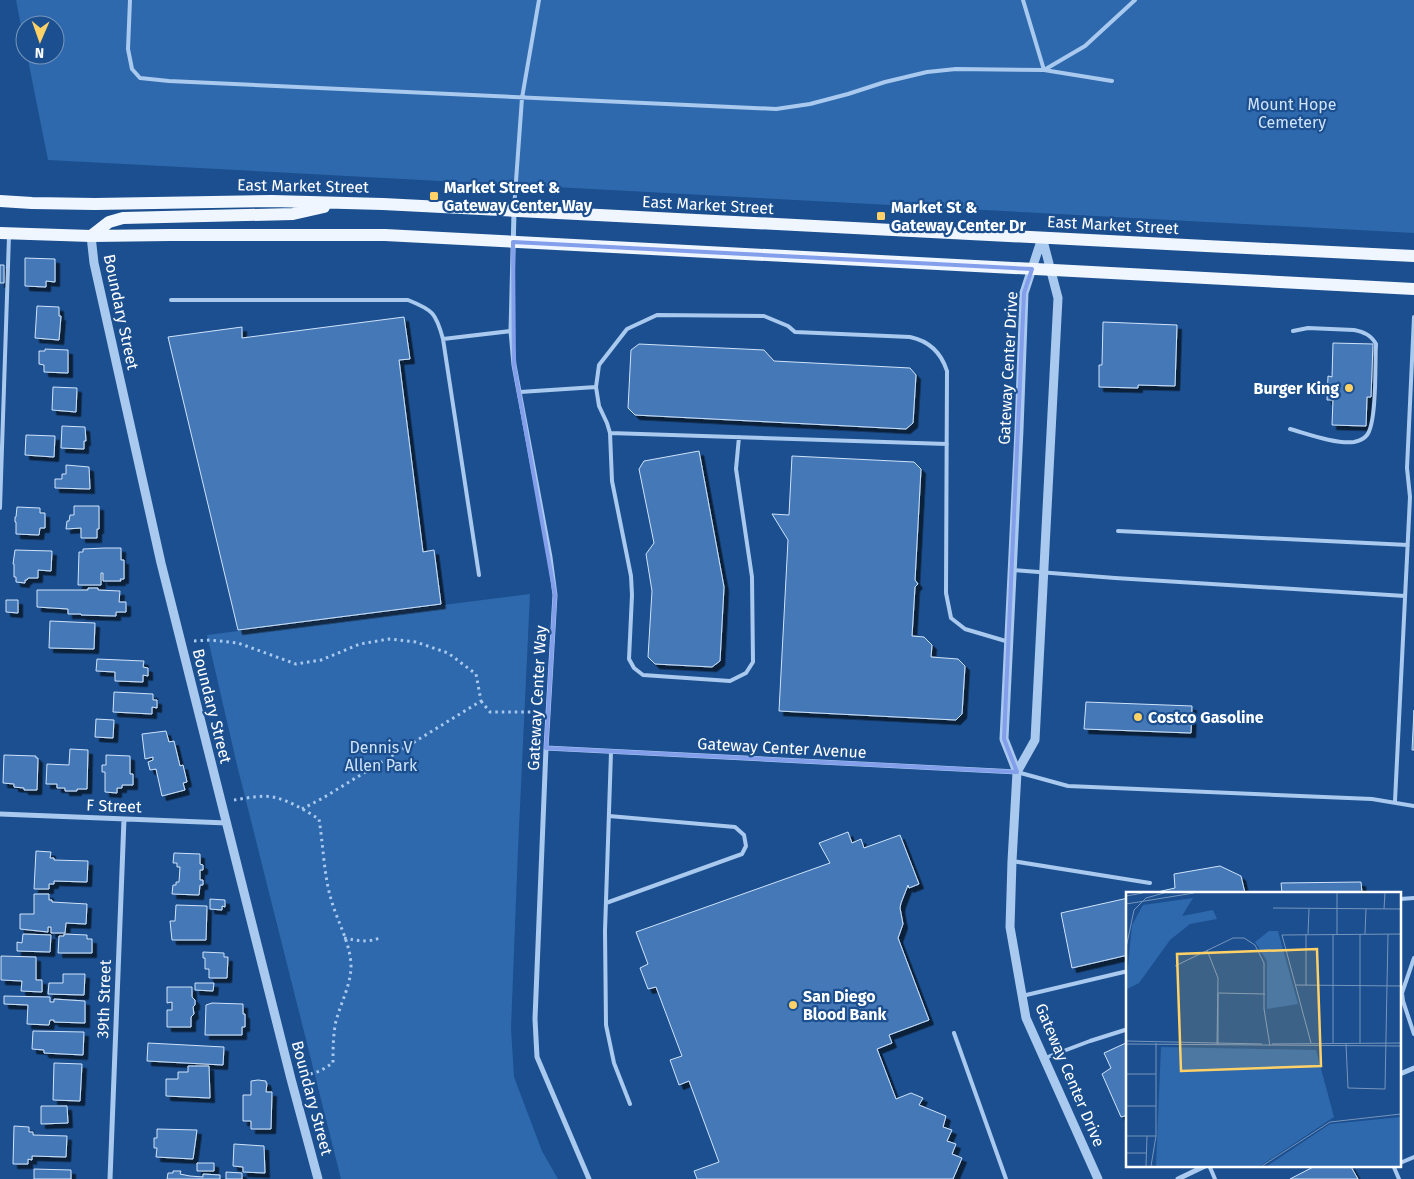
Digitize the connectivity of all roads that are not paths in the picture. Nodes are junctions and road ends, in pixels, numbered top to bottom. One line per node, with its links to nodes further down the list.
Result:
1 (130, 0): 7 (lane)
2 (540, 0): 7 (lane)
3 (1022, 0): 5 (lane)
4 (1134, 0): 5 (lane)
5 (1044, 70): 6 (lane); 7 (lane)
6 (1112, 81)
7 (522, 98): 10 (lane)
8 (0, 201): 9 (main road, East Market Street)
9 (342, 203): 10 (main road, East Market Street); 12 (main road)
10 (514, 212): 13 (main road, East Market Street); 14 (street, Gateway Center Way)
11 (5, 233): 12 (main road); 31 (lane)
12 (90, 236): 14 (main road); 47 (street, Boundary Street)
13 (1042, 237): 15 (main road, East Market Street); 16 (street, Gateway Center Drive); 17 (street, Gateway Center Drive)
14 (513, 242): 16 (main road); 21 (street, Gateway Center Way)
15 (1414, 256)
16 (1032, 269): 17 (main road); 34 (street, Gateway Center Drive)
17 (1051, 270): 18 (main road); 35 (street, Gateway Center Drive)
18 (1414, 288)
19 (171, 300): 23 (lane)
20 (1414, 317): 24 (lane)
21 (511, 331): 23 (lane); 26 (street, Gateway Center Way)
22 (1293, 332): 27 (lane)
23 (444, 339): 36 (lane)
24 (1413, 364): 33 (lane)
25 (596, 387): 26 (lane); 28 (lane); 30 (lane)
26 (520, 392): 39 (street, Gateway Center Way)
27 (1290, 429)
28 (610, 433): 29 (lane); 29 (lane)
29 (738, 436): 30 (lane)
30 (947, 444): 38 (lane)
31 (0, 508)
32 (1118, 531): 33 (lane)
33 (1408, 545): 37 (lane)
34 (1013, 570): 35 (lane); 38 (street, Gateway Center Drive)
35 (1044, 573): 37 (lane); 41 (street, Gateway Center Drive)
36 (479, 575)
37 (1405, 596): 42 (lane)
38 (1009, 642): 41 (street, Gateway Center Drive)
39 (546, 748): 40 (street, Gateway Center Avenue); 68 (street, Gateway Center Way)
40 (611, 752): 41 (street, Gateway Center Avenue); 45 (lane)
41 (1017, 772): 42 (lane); 48 (street, Gateway Center Drive)
42 (1395, 801): 43 (lane)
43 (1414, 806)
44 (0, 814): 46 (street, F Street)
45 (609, 816): 50 (lane); 50 (lane)
46 (124, 819): 47 (street, F Street); 66 (street, 39th Street)
47 (228, 824): 67 (street, Boundary Street)
48 (1012, 861): 49 (lane); 53 (street, Gateway Center Drive)
49 (1150, 883)
50 (606, 903): 60 (lane)
51 (1414, 958): 56 (lane)
52 (1126, 971): 53 (lane)
53 (1022, 996): 57 (street, Gateway Center Drive)
54 (1126, 1030): 57 (lane)
55 (954, 1033): 69 (lane)
56 (1414, 1034)
57 (1044, 1058): 70 (street, Gateway Center Drive)
58 (1414, 1068): 59 (street)
59 (1402, 1073)
60 (630, 1104)
61 (1414, 1157): 62 (lane)
62 (1402, 1162)
63 (1206, 1166): 71 (street)
64 (1208, 1166): 72 (lane)
65 (1394, 1166): 73 (lane)
66 (110, 1179)
67 (318, 1179)
68 (589, 1179)
69 (1006, 1179)
70 (1098, 1179)
71 (1178, 1179)
72 (1215, 1179)
73 (1399, 1179)

